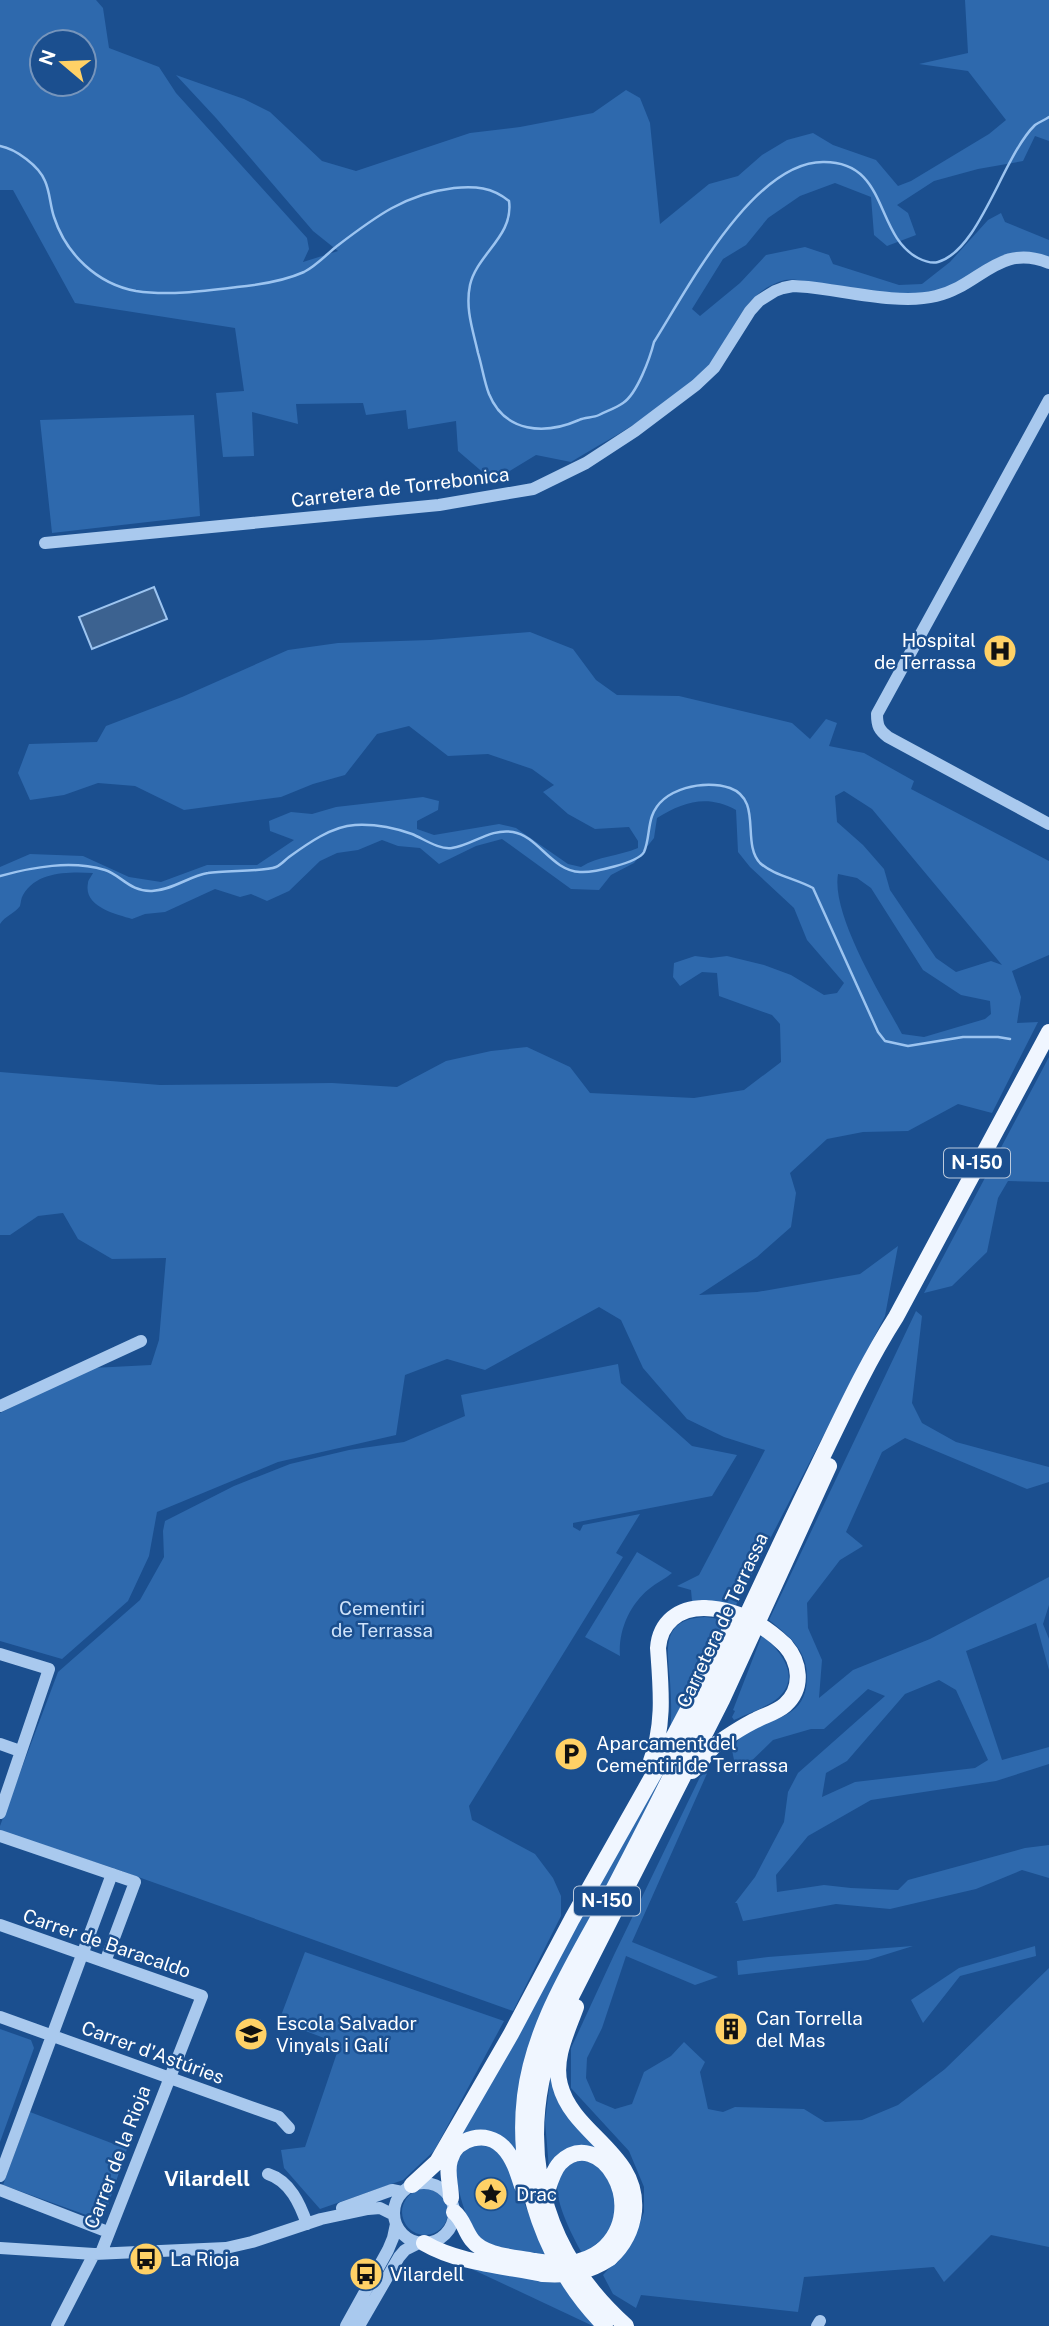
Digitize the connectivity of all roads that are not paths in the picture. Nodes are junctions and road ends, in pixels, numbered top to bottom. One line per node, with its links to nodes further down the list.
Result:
1 (1049, 263): 3 (street, Carretera de Torrebonica)
2 (1049, 400): 4 (street)
3 (44, 543)
4 (1049, 824)
5 (1049, 1032): 6 (main road, Carretera de Terrassa / N-150)
6 (896, 1317): 9 (main road, Carretera de Terrassa / N-150); 10 (main road, Carretera de Terrassa / N-150)
7 (141, 1341): 8 (street)
8 (0, 1406)
9 (785, 1533): 17 (main road); 39 (main road, Carretera de Terrassa / N-150)
10 (761, 1616): 13 (main road); 15 (main road, Carretera de Terrassa / N-150)
11 (0, 1654): 14 (street)
12 (0, 1744): 14 (street)
13 (716, 1744): 15 (main road); 17 (main road, bridge)
14 (20, 1751): 16 (street)
15 (682, 1780): 21 (main road, Carretera de Terrassa / N-150)
16 (0, 1813)
17 (627, 1819): 31 (main road)
18 (0, 1836): 19 (street)
19 (112, 1874): 22 (street); 23 (street)
20 (0, 1925): 22 (street, Carrer de Baracaldo)
21 (601, 1940): 33 (main road, Carretera de Terrassa / N-150); 43 (main road)
22 (82, 1954): 23 (street, Carrer de Baracaldo); 26 (street)
23 (105, 1962): 24 (street, Carrer de Baracaldo)
24 (202, 1996): 27 (street, Carrer de la Rioja)
25 (0, 2017): 26 (street, Carrer d'Astúries)
26 (52, 2035): 27 (street, Carrer d'Astúries); 30 (street)
27 (168, 2079): 28 (street, Carrer d'Astúries); 38 (street, Carrer de la Rioja)
28 (289, 2128)
29 (268, 2175): 37 (street)
30 (0, 2176)
31 (407, 2188): 34 (street); 35 (street); 36 (street)
32 (0, 2190): 38 (street)
33 (545, 2198): 43 (main road); 49 (main road, Carretera de Terrassa / N-150)
34 (452, 2205): 39 (main road); 40 (street); 44 (main road)
35 (321, 2220): 36 (street); 37 (street)
36 (395, 2220): 40 (street); 46 (street)
37 (307, 2224): 42 (street)
38 (108, 2232): 42 (street, Carrer de la Rioja)
39 (543, 2233): 48 (main road, Carretera de Terrassa / N-150)
40 (421, 2243): 44 (main road); 47 (street)
41 (0, 2248): 42 (street)
42 (98, 2253): 45 (street, Carrer de la Rioja)
43 (606, 2254): 44 (main road, bridge)
44 (538, 2267)
45 (57, 2326)
46 (346, 2326)
47 (359, 2326)
48 (605, 2326)
49 (626, 2326)

